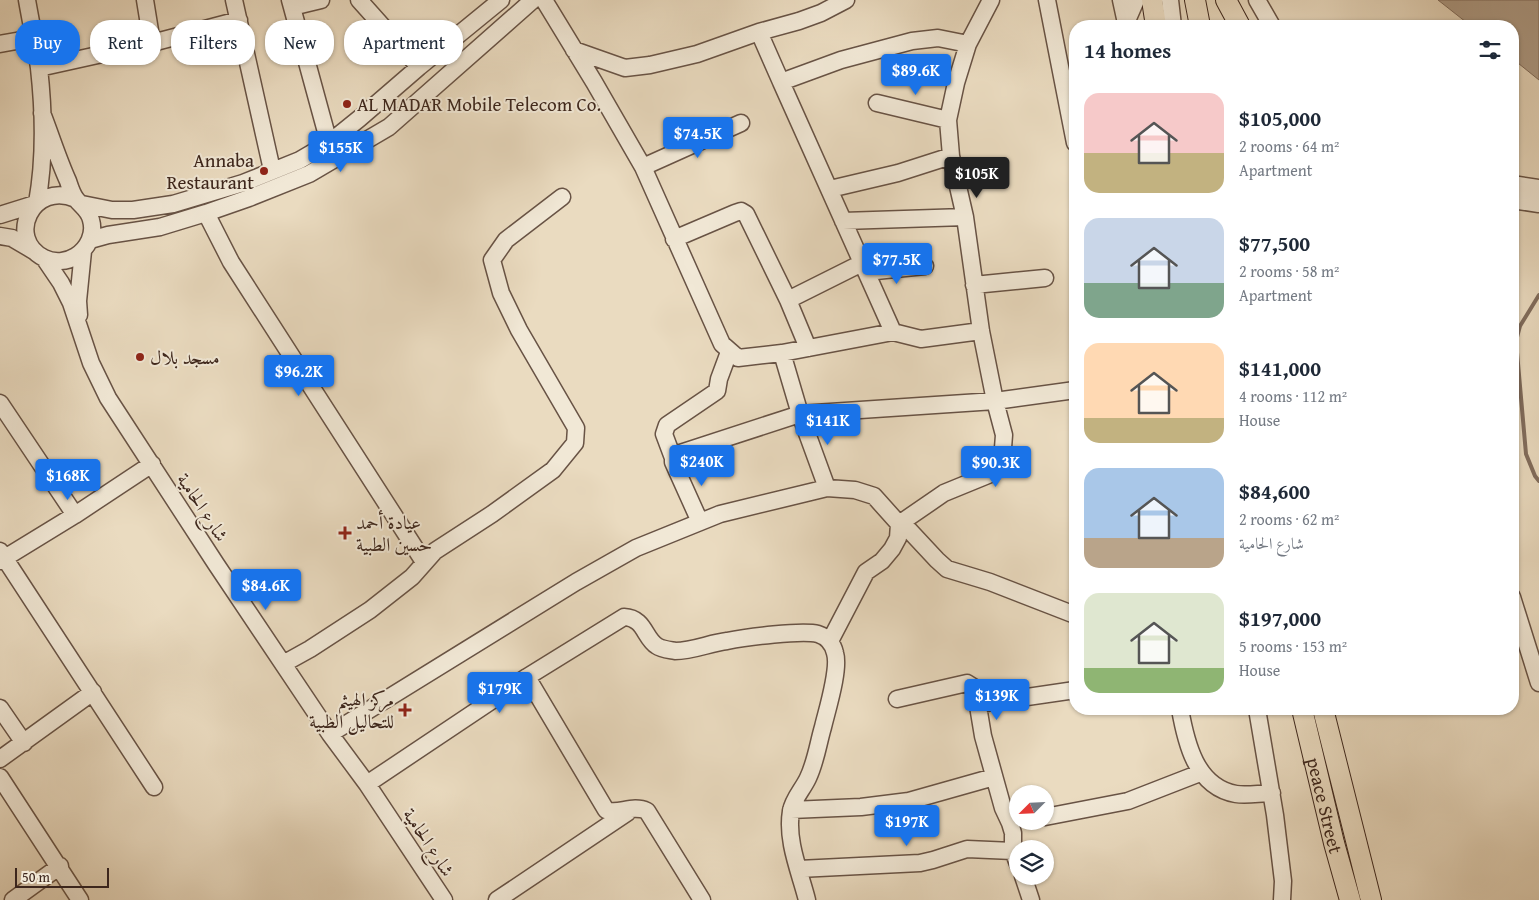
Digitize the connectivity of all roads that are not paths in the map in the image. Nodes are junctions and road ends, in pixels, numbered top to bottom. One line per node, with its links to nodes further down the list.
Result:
1 (27, 0): 20 (street)
2 (145, 0): 21 (street)
3 (234, 0): 22 (street)
4 (321, 0): 19 (street)
5 (359, 0): 38 (street)
6 (501, 0): 38 (street)
7 (533, 0): 58 (street)
8 (544, 0): 34 (street)
9 (846, 0): 30 (street)
10 (991, 0): 33 (street)
11 (1047, 0): 42 (street)
12 (1121, 0): 23 (street)
13 (1136, 0): 24 (street)
14 (1152, 0): 25 (main road)
15 (1170, 0): 26 (street)
16 (1196, 0): 27 (main road)
17 (1226, 0): 28 (main road)
18 (1257, 0): 29 (street)
19 (291, 4): 46 (street)
20 (30, 20)
21 (148, 20)
22 (239, 20)
23 (1125, 20)
24 (1128, 20)
25 (1155, 20)
26 (1172, 20)
27 (1199, 20)
28 (1237, 20)
29 (1269, 20)
30 (759, 32): 34 (street); 40 (street)
31 (15, 41): 32 (street)
32 (0, 44)
33 (968, 44): 40 (street); 44 (street)
34 (574, 50): 48 (street)
35 (90, 57): 39 (street)
36 (38, 65): 39 (street)
37 (249, 65): 49 (street)
38 (419, 67): 46 (street)
39 (39, 68): 43 (street)
40 (781, 82): 52 (street)
41 (877, 102): 44 (street)
42 (1069, 112)
43 (42, 113): 55 (street); 56 (street)
44 (948, 120): 47 (street)
45 (741, 122): 48 (street)
46 (329, 143): 49 (street)
47 (950, 156): 52 (street); 60 (street)
48 (643, 167): 63 (street)
49 (272, 170): 55 (street)
50 (1519, 185): 51 (street)
51 (1539, 188)
52 (830, 189): 61 (street)
53 (562, 198): 88 (street)
54 (1519, 201): 57 (street)
55 (79, 202): 56 (street); 64 (street)
56 (36, 203): 59 (street); 65 (street)
57 (1539, 204)
58 (206, 213): 64 (street); 88 (street)
59 (0, 215)
60 (965, 217): 61 (street); 69 (street)
61 (843, 221): 67 (street)
62 (0, 236): 65 (street)
63 (674, 239): 70 (street); 75 (street)
64 (87, 246): 65 (street); 71 (street)
65 (40, 255): 71 (street)
66 (925, 266): 67 (street)
67 (864, 268): 70 (street); 73 (street)
68 (1045, 278): 69 (street)
69 (974, 286): 72 (street)
70 (788, 300): 74 (street)
71 (80, 325): 82 (street, شارع الحامية)
72 (980, 331): 73 (street); 78 (street)
73 (894, 332): 74 (street)
74 (808, 348): 76 (street)
75 (729, 352): 76 (street); 81 (street)
76 (782, 353): 80 (street)
77 (1069, 391): 78 (street)
78 (995, 401): 80 (street); 86 (street)
79 (0, 403): 84 (street)
80 (800, 414): 81 (street); 83 (street)
81 (673, 458): 85 (street)
82 (152, 464): 84 (street); 92 (street, شارع الحامية)
83 (827, 488): 85 (street); 86 (street)
84 (75, 515): 87 (street)
85 (700, 522): 104 (street)
86 (899, 524): 89 (street); 91 (street)
87 (2, 556): 96 (street)
88 (424, 562): 92 (street)
89 (1069, 613)
90 (1519, 619): 94 (street)
91 (830, 641): 93 (street); 114 (street)
92 (283, 664): 104 (street, شارع الحامية)
93 (527, 677): 110 (street); 113 (street)
94 (1539, 683)
95 (1069, 691): 98 (street)
96 (93, 692): 105 (street); 111 (street)
97 (897, 699): 98 (street)
98 (979, 704): 109 (street)
99 (0, 708): 105 (street)
100 (1181, 715): 107 (street)
101 (1258, 715): 112 (street)
102 (1303, 715): 129 (main road, peace Street)
103 (1325, 715): 130 (main road, peace Street)
104 (330, 734): 110 (street, شارع الحامية)
105 (24, 743): 106 (street)
106 (0, 759)
107 (1200, 773): 112 (street); 116 (street)
108 (0, 777): 118 (street)
109 (994, 777): 114 (street); 115 (street)
110 (367, 784): 123 (street, شارع الحامية)
111 (154, 787)
112 (1272, 793): 128 (street)
113 (634, 808): 124 (street); 125 (street)
114 (791, 810): 119 (street)
115 (1009, 815)
116 (1054, 815)
117 (1009, 856): 119 (street)
118 (60, 866): 121 (street); 122 (street)
119 (799, 869): 126 (street)
120 (1026, 885): 127 (street)
121 (12, 900)
122 (80, 900)
123 (444, 900)
124 (497, 900)
125 (702, 900)
126 (807, 900)
127 (1031, 900)
128 (1282, 900)
129 (1350, 900)
130 (1371, 900)

